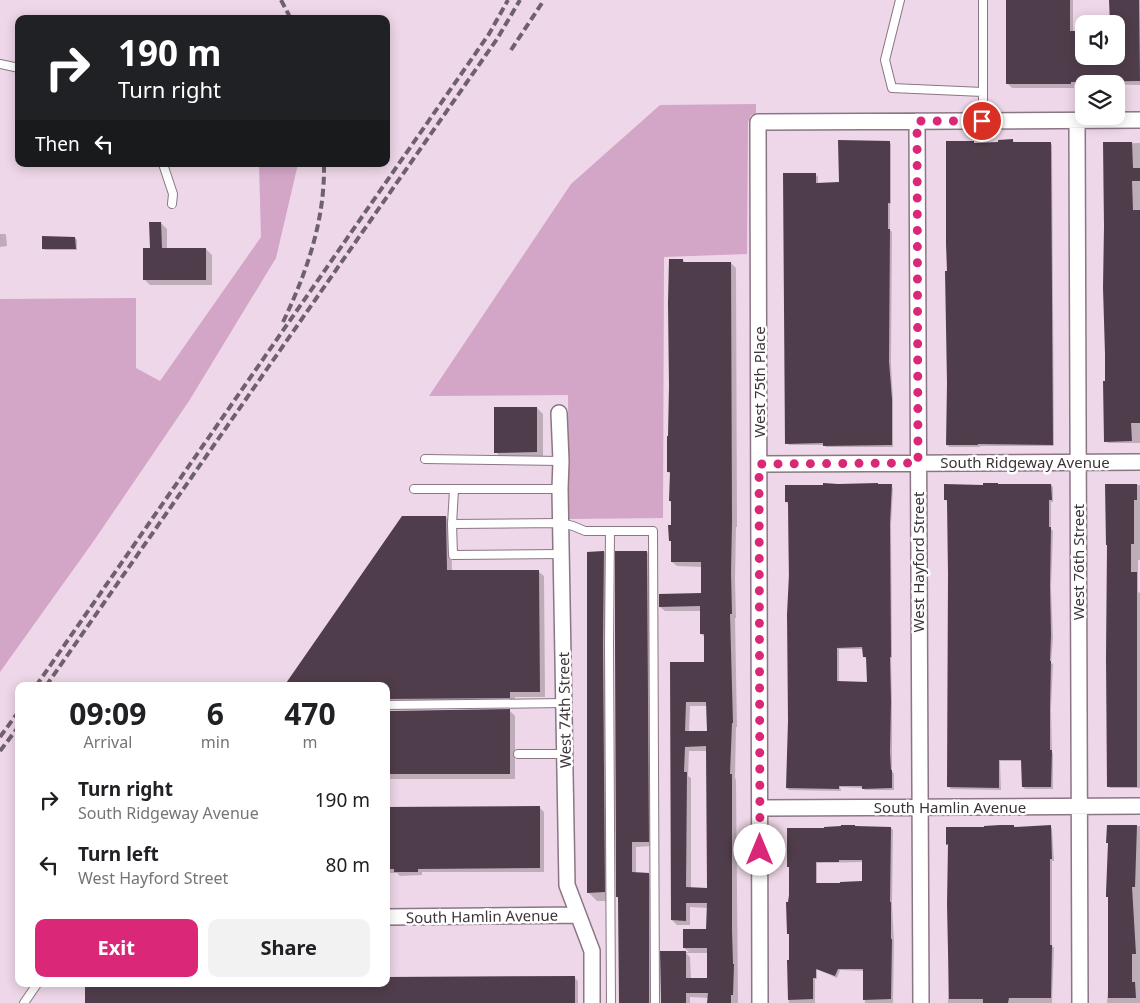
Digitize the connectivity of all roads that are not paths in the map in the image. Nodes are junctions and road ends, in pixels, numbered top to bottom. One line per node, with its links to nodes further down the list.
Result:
1 (900, 0): 5 (lane)
2 (983, 0): 5 (lane)
3 (0, 64): 4 (lane)
4 (15, 67)
5 (983, 92): 10 (lane)
6 (1075, 120): 10 (street)
7 (1125, 120): 8 (street)
8 (1140, 120)
9 (917, 121): 10 (street); 19 (street, West Hayford Street); 20 (street, West 75th Place)
10 (982, 121)
11 (1077, 125): 17 (street, West 76th Street)
12 (164, 167): 13 (lane)
13 (172, 204)
14 (559, 413): 16 (street, West 74th Street)
15 (425, 459): 16 (lane)
16 (561, 461): 21 (street, West 74th Street)
17 (1078, 462): 18 (street, South Ridgeway Avenue); 19 (street, South Ridgeway Avenue); 32 (street, West 76th Street)
18 (1140, 462)
19 (918, 463): 20 (street, South Ridgeway Avenue); 34 (street, West Hayford Street)
20 (759, 464): 35 (street, West 75th Place)
21 (560, 489): 23 (lane); 24 (street, West 74th Street)
22 (414, 490): 23 (lane)
23 (454, 490): 25 (lane)
24 (561, 523): 25 (lane); 26 (lane); 27 (street, West 74th Street)
25 (452, 524): 27 (lane)
26 (610, 531): 41 (lane); 42 (lane)
27 (561, 554): 28 (street, West 74th Street)
28 (564, 703): 29 (lane); 31 (street, West 74th Street)
29 (390, 705)
30 (518, 754): 31 (lane)
31 (564, 754): 36 (street, West 74th Street)
32 (1079, 806): 33 (street, South Hamlin Avenue); 34 (street, South Hamlin Avenue); 45 (street, West 76th Street)
33 (1140, 806)
34 (920, 807): 35 (street, South Hamlin Avenue); 44 (street, West Hayford Street)
35 (760, 808): 43 (street, West 75th Place)
36 (578, 915): 37 (street, South Hamlin Avenue); 40 (street, West 74th Street)
37 (390, 917)
38 (35, 987): 39 (lane)
39 (24, 1003)
40 (592, 1003)
41 (611, 1003)
42 (655, 1003)
43 (760, 1003)
44 (921, 1003)
45 (1080, 1003)

